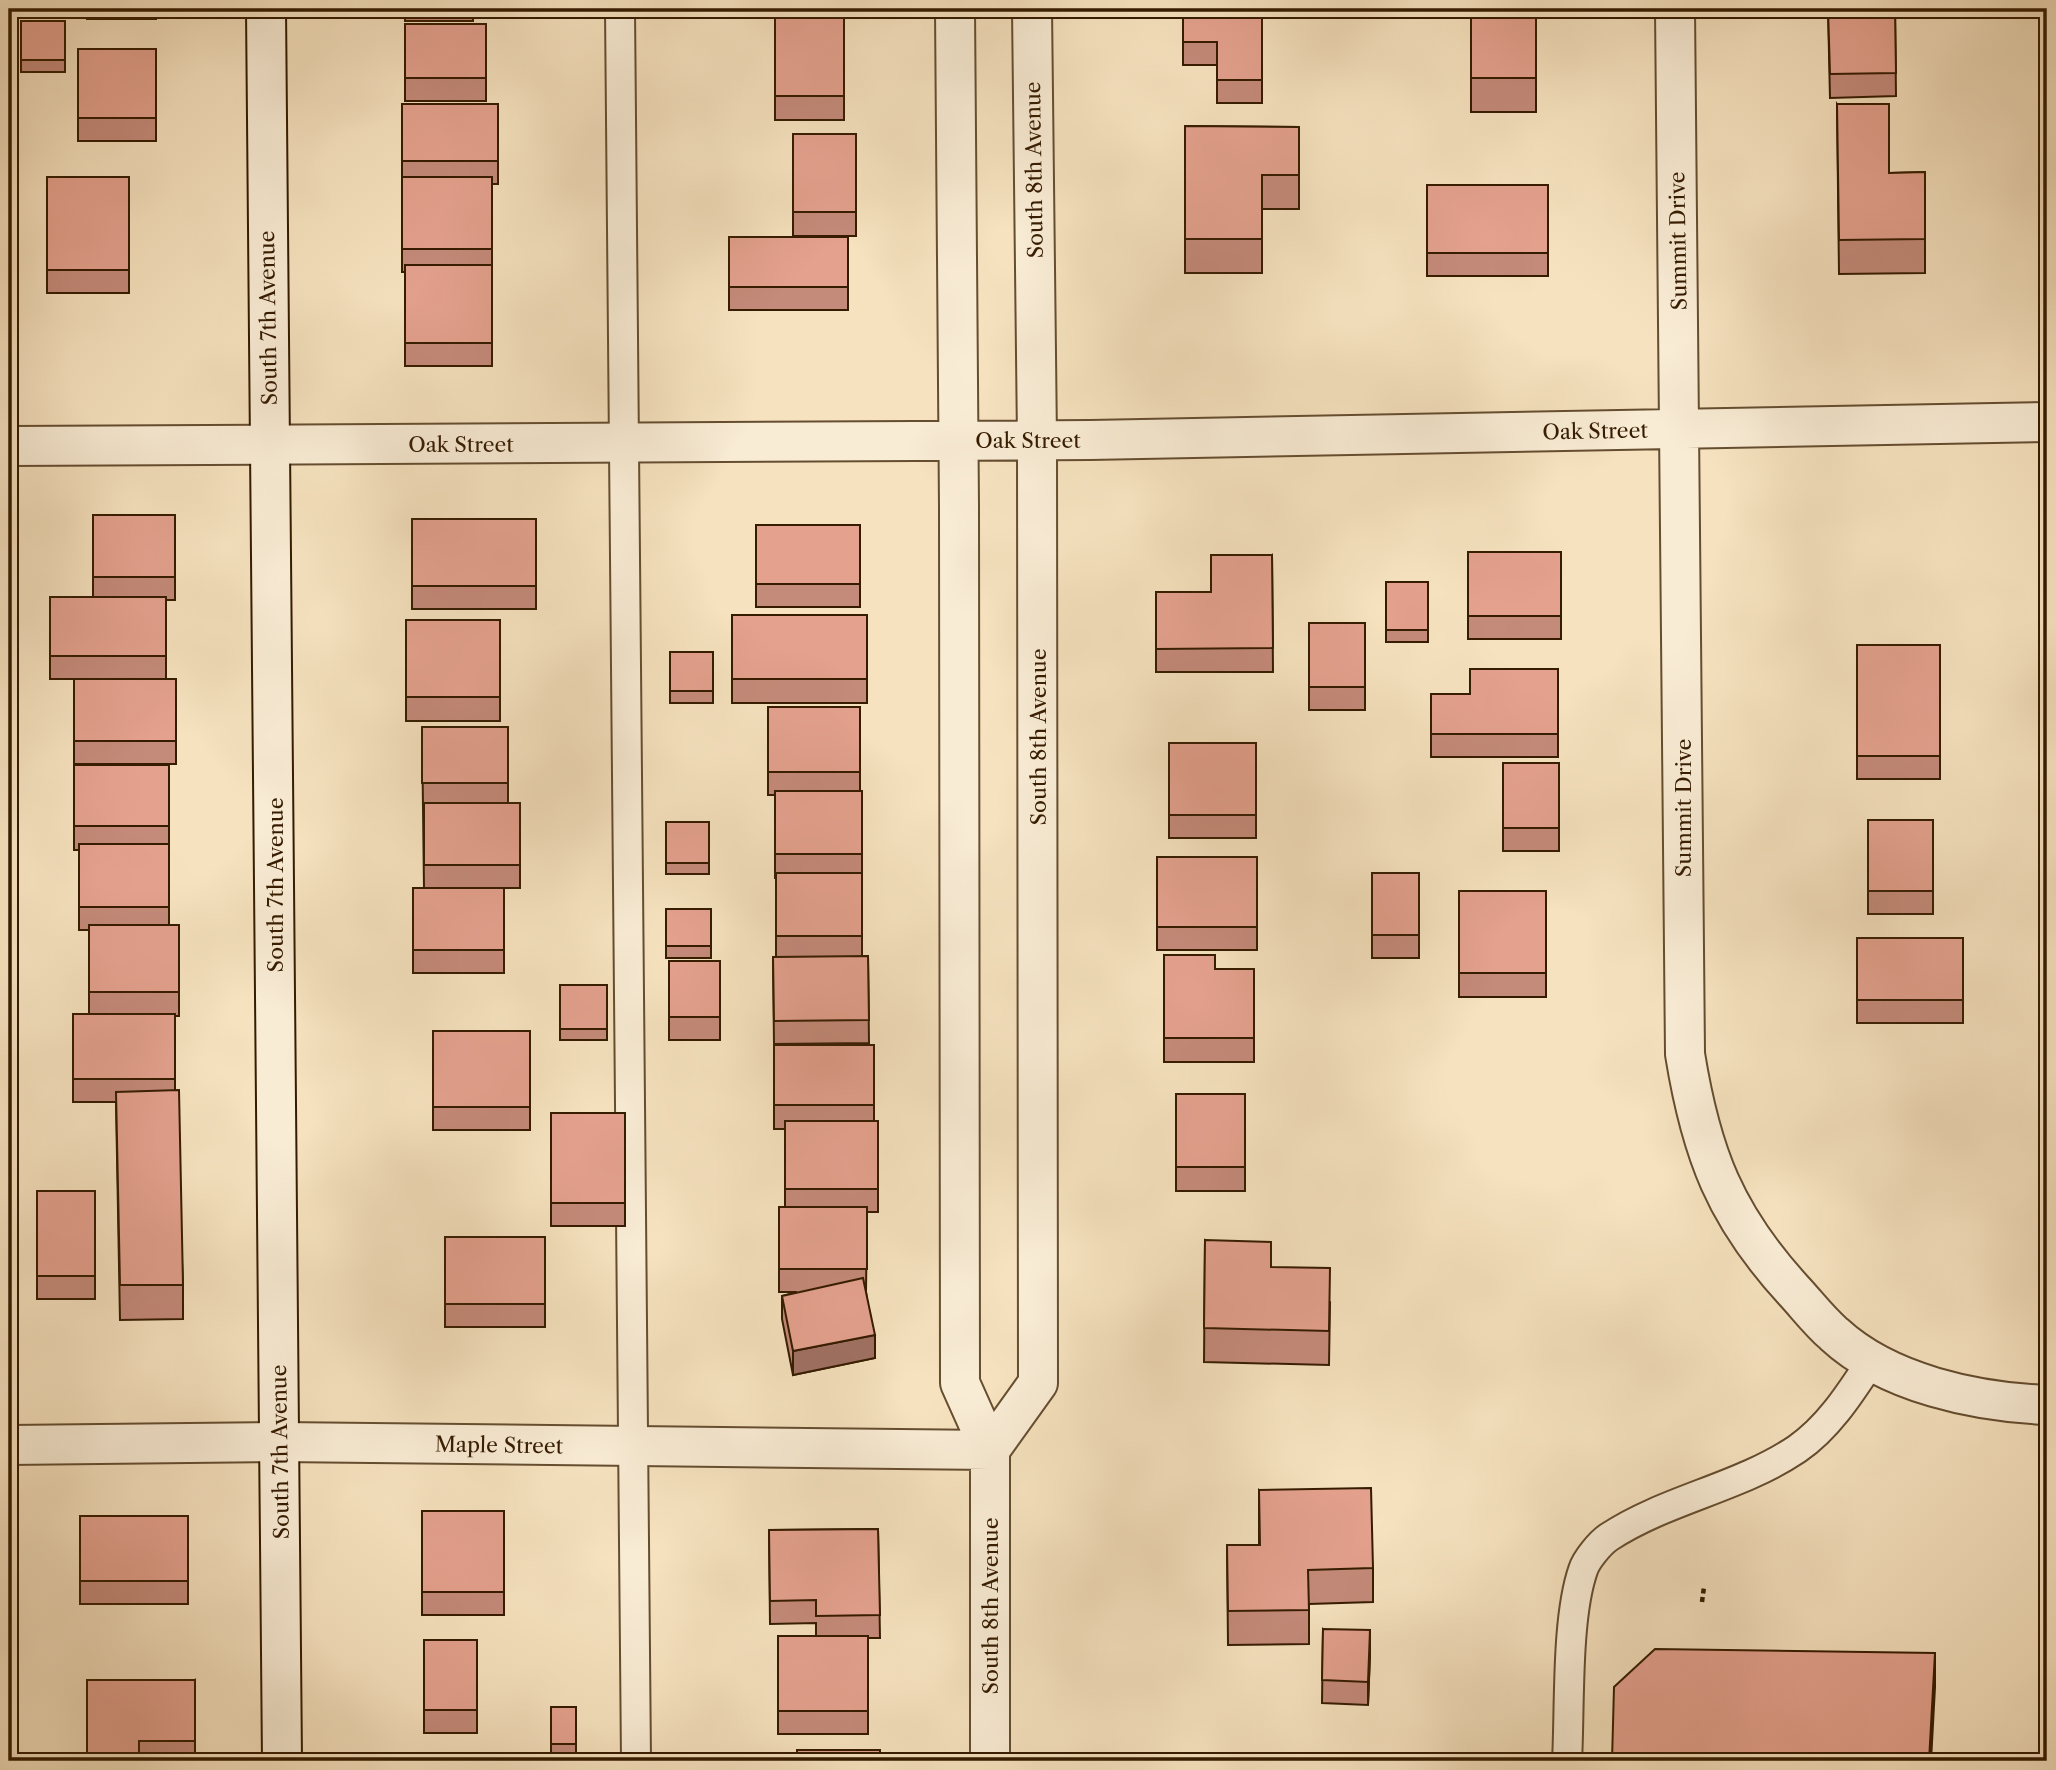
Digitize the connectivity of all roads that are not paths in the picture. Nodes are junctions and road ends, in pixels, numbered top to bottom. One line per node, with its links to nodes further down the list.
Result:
1 (266, 9): 11 (street, South 7th Avenue)
2 (620, 9): 10 (lane)
3 (955, 9): 9 (street, South 8th Avenue)
4 (1032, 9): 8 (street, South 8th Avenue)
5 (1675, 9): 7 (street, Summit Drive)
6 (2047, 422): 7 (street, Oak Street)
7 (1681, 429): 8 (street, Oak Street); 13 (street, Summit Drive)
8 (1038, 440): 9 (street, Oak Street); 18 (street, South 8th Avenue)
9 (959, 441): 10 (street, Oak Street); 18 (street, South 8th Avenue)
10 (624, 443): 11 (street, Oak Street); 17 (lane)
11 (270, 445): 12 (street, Oak Street); 15 (street, South 7th Avenue)
12 (9, 446)
13 (1872, 1360): 14 (street, Summit Drive); 22 (lane)
14 (2047, 1405)
15 (280, 1442): 16 (street, Maple Street); 17 (street, Maple Street); 19 (street, South 7th Avenue)
16 (9, 1445)
17 (633, 1446): 18 (street, Maple Street); 20 (lane)
18 (990, 1450): 21 (street, South 8th Avenue)
19 (282, 1761)
20 (636, 1761)
21 (989, 1761)
22 (1567, 1761)

